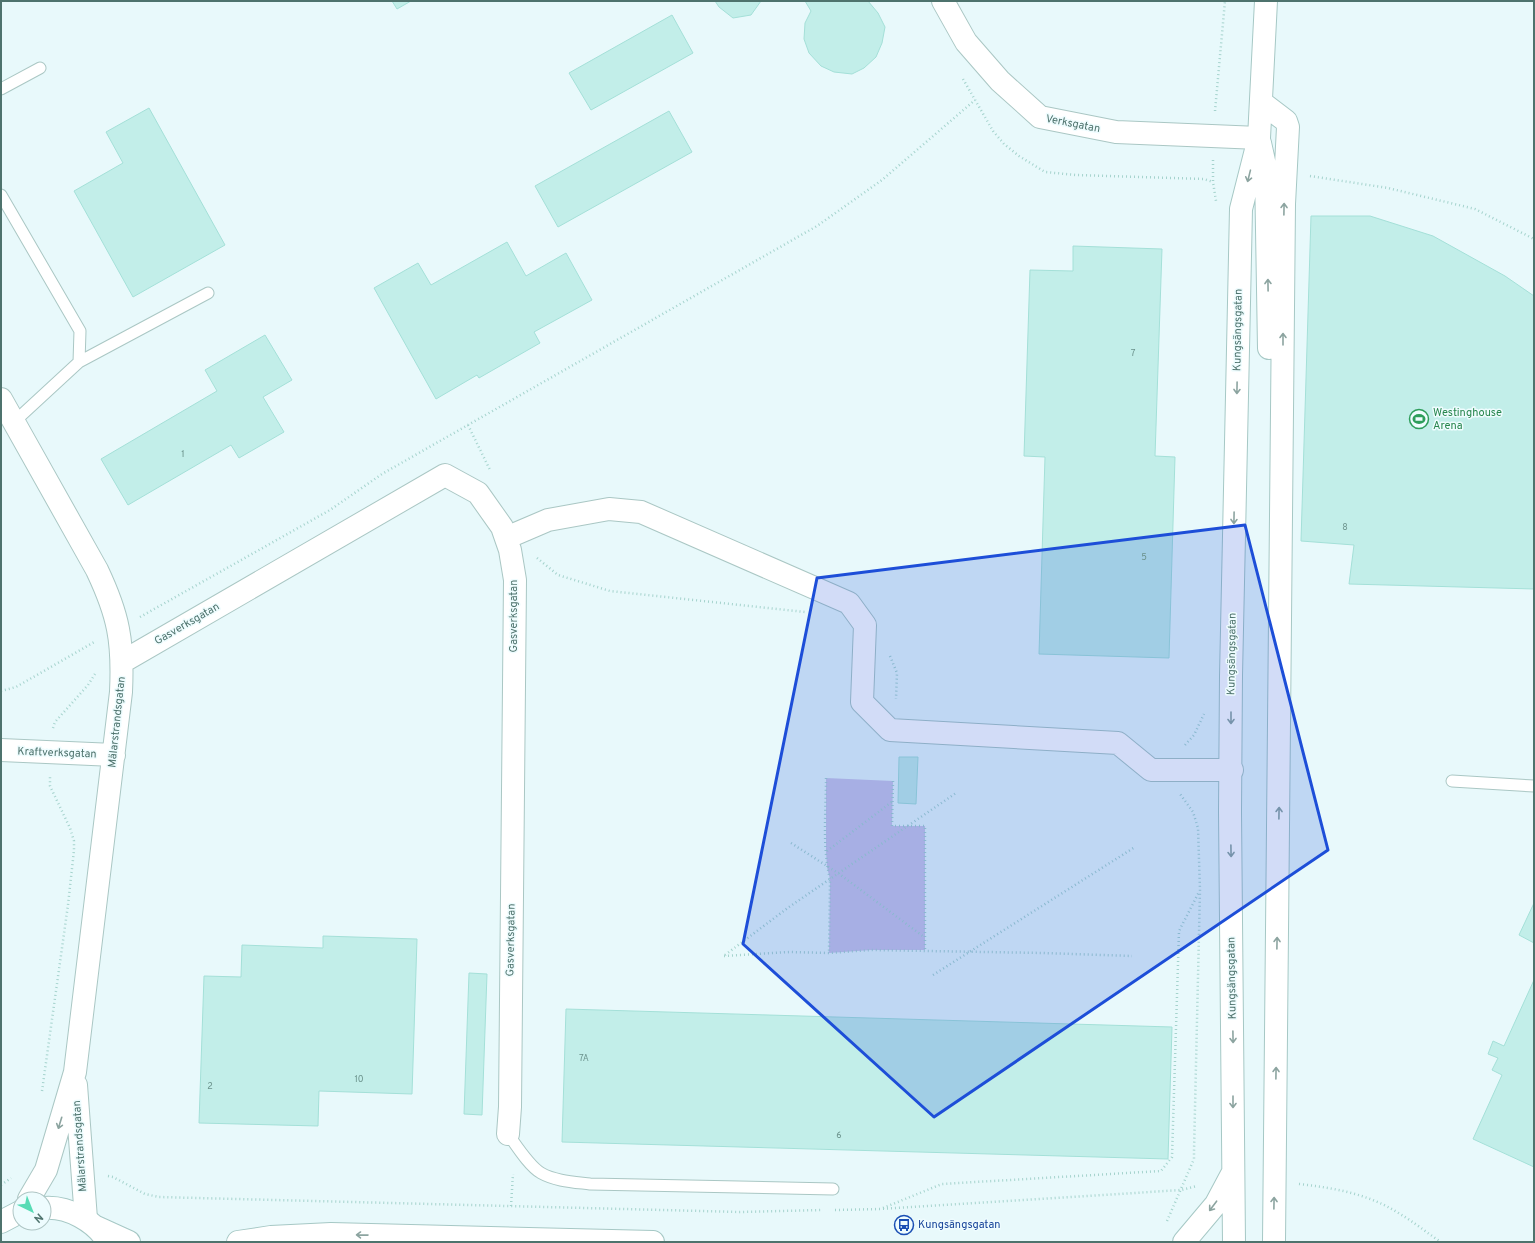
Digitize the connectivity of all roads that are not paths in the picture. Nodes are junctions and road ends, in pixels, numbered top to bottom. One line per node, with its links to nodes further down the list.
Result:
1 (943, 1): 6 (street, Verksgatan)
2 (1266, 1): 5 (street, Kungsängsgatan)
3 (40, 68): 4 (lane)
4 (1, 89)
5 (1260, 102): 6 (street, Kungsängsgatan); 11 (street, Kungsängsgatan, one-way to 5)
6 (1259, 138): 11 (street, Kungsängsgatan, one-way to 6); 17 (street, Kungsängsgatan, one-way to 17)
7 (1, 195): 9 (lane)
8 (208, 293): 9 (lane)
9 (79, 362): 12 (lane)
10 (1, 399): 12 (street, Mälarstrandsgatan)
11 (1283, 420): 32 (street, Kungsängsgatan, one-way to 11)
12 (14, 422): 14 (street, Mälarstrandsgatan)
13 (513, 535): 14 (street, Gasverksgatan); 17 (street); 21 (street, Gasverksgatan)
14 (122, 662): 16 (street, Mälarstrandsgatan)
15 (1, 750): 16 (street, Kraftverksgatan)
16 (114, 755): 20 (street, Mälarstrandsgatan)
17 (1232, 770): 22 (street, Kungsängsgatan, one-way to 22)
18 (1452, 781): 19 (lane)
19 (1534, 786)
20 (75, 1072): 24 (street, Mälarstrandsgatan, one-way to 24); 26 (street, Mälarstrandsgatan)
21 (508, 1134): 23 (lane)
22 (1232, 1172): 30 (street, Kungsängsgatan, one-way to 30); 31 (street, Kungsängsgatan)
23 (833, 1189)
24 (34, 1191)
25 (52, 1209): 26 (street)
26 (96, 1229): 27 (street)
27 (129, 1242)
28 (238, 1242): 29 (street, one-way to 28)
29 (653, 1242)
30 (1184, 1242)
31 (1234, 1242)
32 (1274, 1242)

